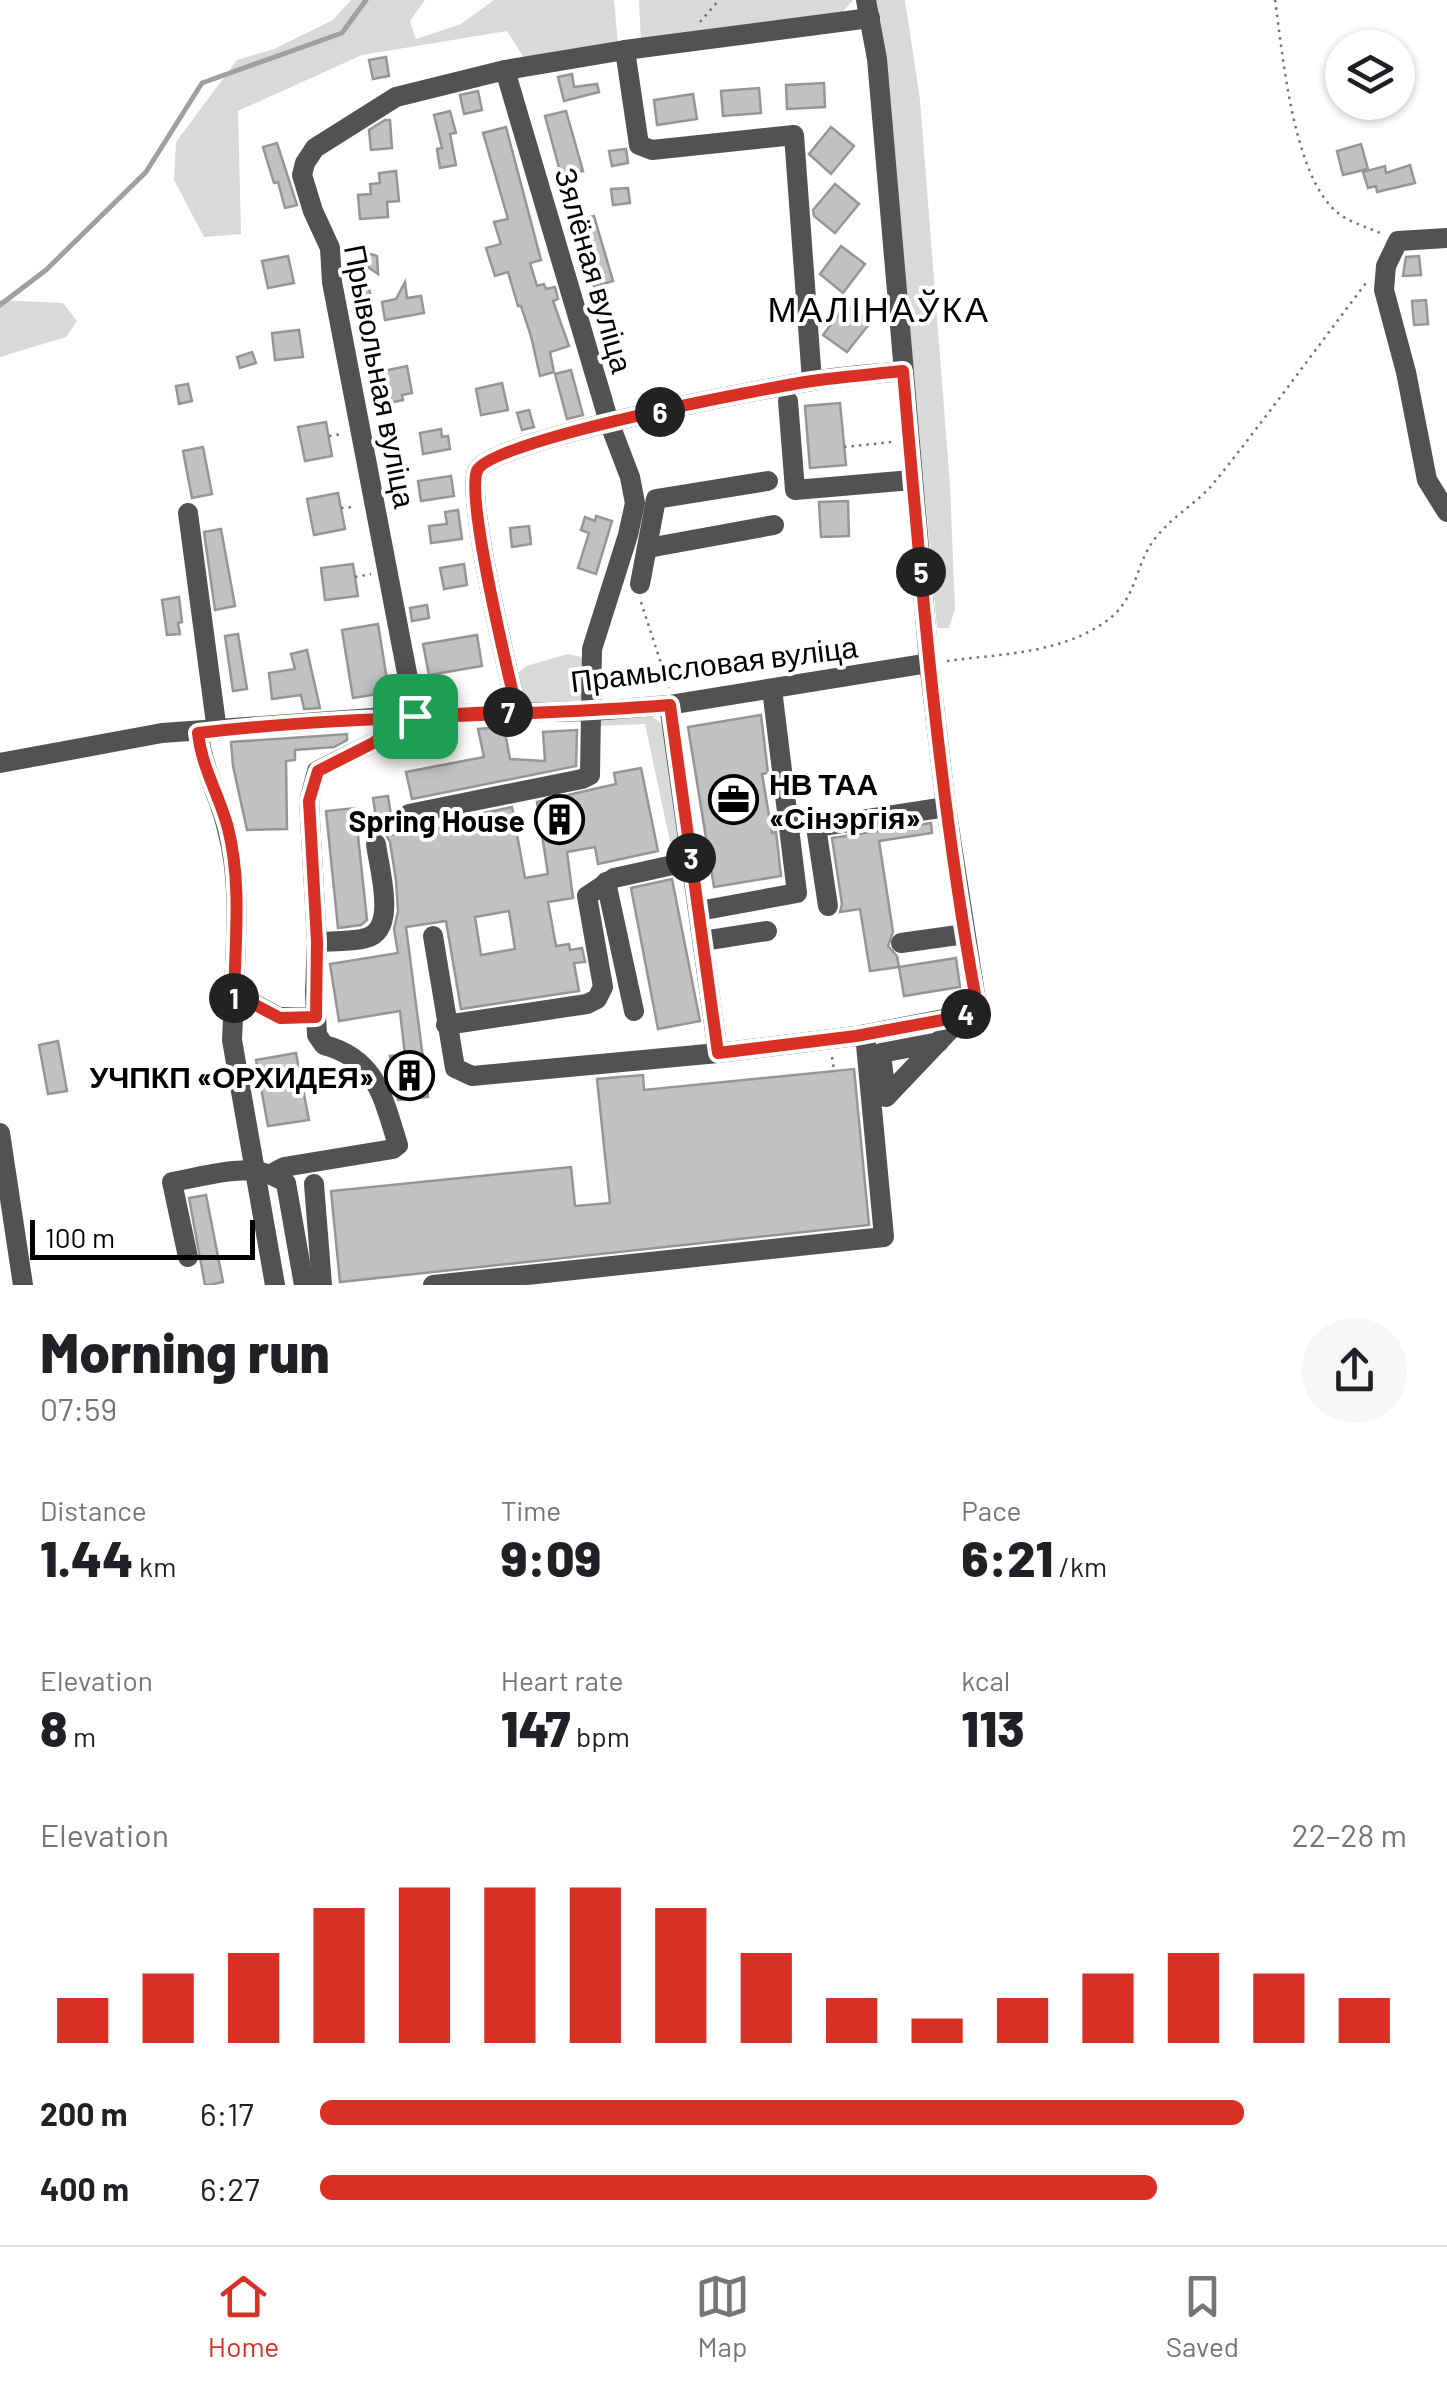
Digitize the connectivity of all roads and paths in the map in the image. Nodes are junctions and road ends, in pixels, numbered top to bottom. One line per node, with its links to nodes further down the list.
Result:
1 (1275, 0): 6 (path)
2 (868, 9): 3 (street); 8 (street)
3 (625, 50): 4 (street); 9 (street)
4 (505, 70): 11 (street, Зялёная вуліца); 32 (street, Прывольная вуліца)
5 (1447, 238): 6 (street)
6 (1398, 241): 7 (street)
7 (1386, 266): 20 (street); 27 (path)
8 (903, 371): 9 (street); 14 (street)
9 (812, 381): 11 (street)
10 (788, 401): 17 (street)
11 (609, 422): 30 (street); 31 (street, Зялёная вуліца)
12 (353, 432): 13 (path)
13 (328, 436)
14 (909, 440): 15 (path); 17 (street)
15 (844, 446)
16 (768, 480): 23 (street)
17 (912, 480): 27 (street)
18 (366, 505): 19 (path)
19 (341, 508)
20 (1447, 512)
21 (188, 513): 33 (street)
22 (774, 525): 23 (street)
23 (648, 548): 26 (street)
24 (378, 573): 25 (path)
25 (355, 577)
26 (640, 593): 29 (path)
27 (928, 663): 28 (street, Прамысловая вуліца); 35 (street)
28 (772, 690): 29 (street, Прамысловая вуліца); 41 (street)
29 (672, 705): 31 (street, Прамысловая вуліца); 38 (street)
30 (517, 711): 31 (street, Прамысловая вуліца); 32 (street, Прамысловая вуліца)
31 (592, 711): 36 (street, Зялёная вуліца)
32 (413, 716): 33 (street, Прамысловая вуліца); 46 (street)
33 (208, 732): 34 (street, Прамысловая вуліца); 48 (street)
34 (0, 763)
35 (946, 807): 40 (street); 43 (street)
36 (409, 814)
37 (376, 844): 46 (street)
38 (691, 860): 39 (street); 41 (street)
39 (606, 882): 49 (street); 52 (street)
40 (828, 906)
41 (699, 912): 45 (street)
42 (767, 931): 45 (street)
43 (965, 934): 47 (street); 50 (street)
44 (432, 936): 52 (street)
45 (703, 941): 55 (street)
46 (317, 942): 51 (street)
47 (900, 943)
48 (234, 998): 51 (street); 57 (street)
49 (634, 1011)
50 (964, 1016): 53 (street); 54 (street)
51 (316, 1017): 57 (street)
52 (446, 1026): 55 (street)
53 (865, 1034): 55 (street); 64 (street)
54 (939, 1042)
55 (718, 1053)
56 (0, 1133): 60 (street)
57 (263, 1171): 59 (street); 61 (street); 62 (street)
58 (314, 1184): 63 (street)
59 (188, 1257)
60 (24, 1285)
61 (274, 1285)
62 (304, 1285)
63 (322, 1285)
64 (433, 1285)

